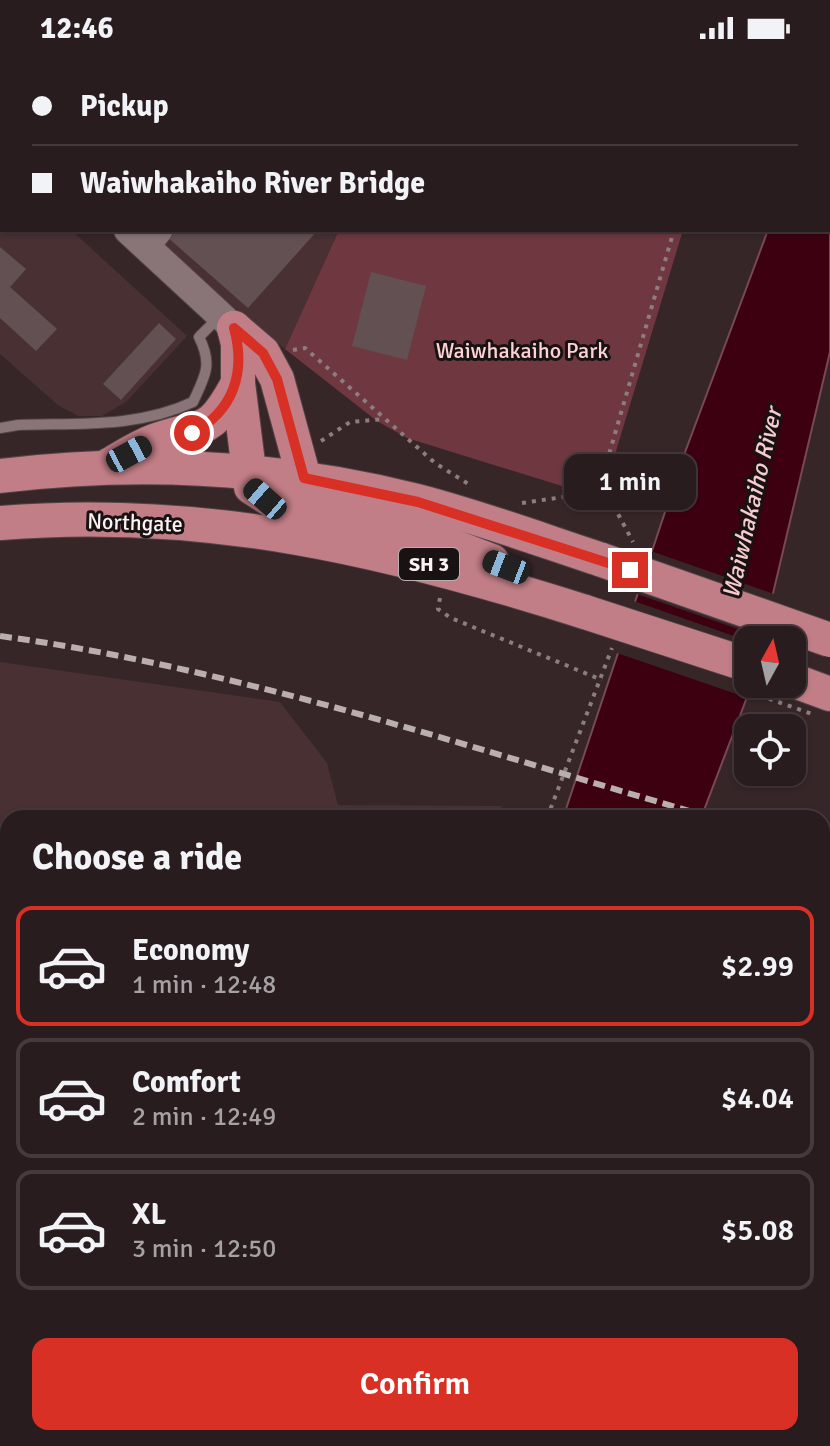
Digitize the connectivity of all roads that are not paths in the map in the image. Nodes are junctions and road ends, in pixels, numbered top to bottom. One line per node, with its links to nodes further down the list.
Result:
1 (145, 236): 2 (main road)
2 (228, 321): 3 (highway); 4 (lane); 8 (highway)
3 (238, 383): 5 (highway); 6 (highway)
4 (0, 428)
5 (105, 467): 6 (highway, SH 3); 7 (highway, SH 3)
6 (248, 473): 8 (highway, SH 3); 10 (highway)
7 (0, 476)
8 (304, 478): 11 (highway, SH 3, bridge)
9 (0, 523): 10 (highway, Northgate / SH 3)
10 (587, 606): 12 (highway, bridge)
11 (830, 640)
12 (734, 659)

